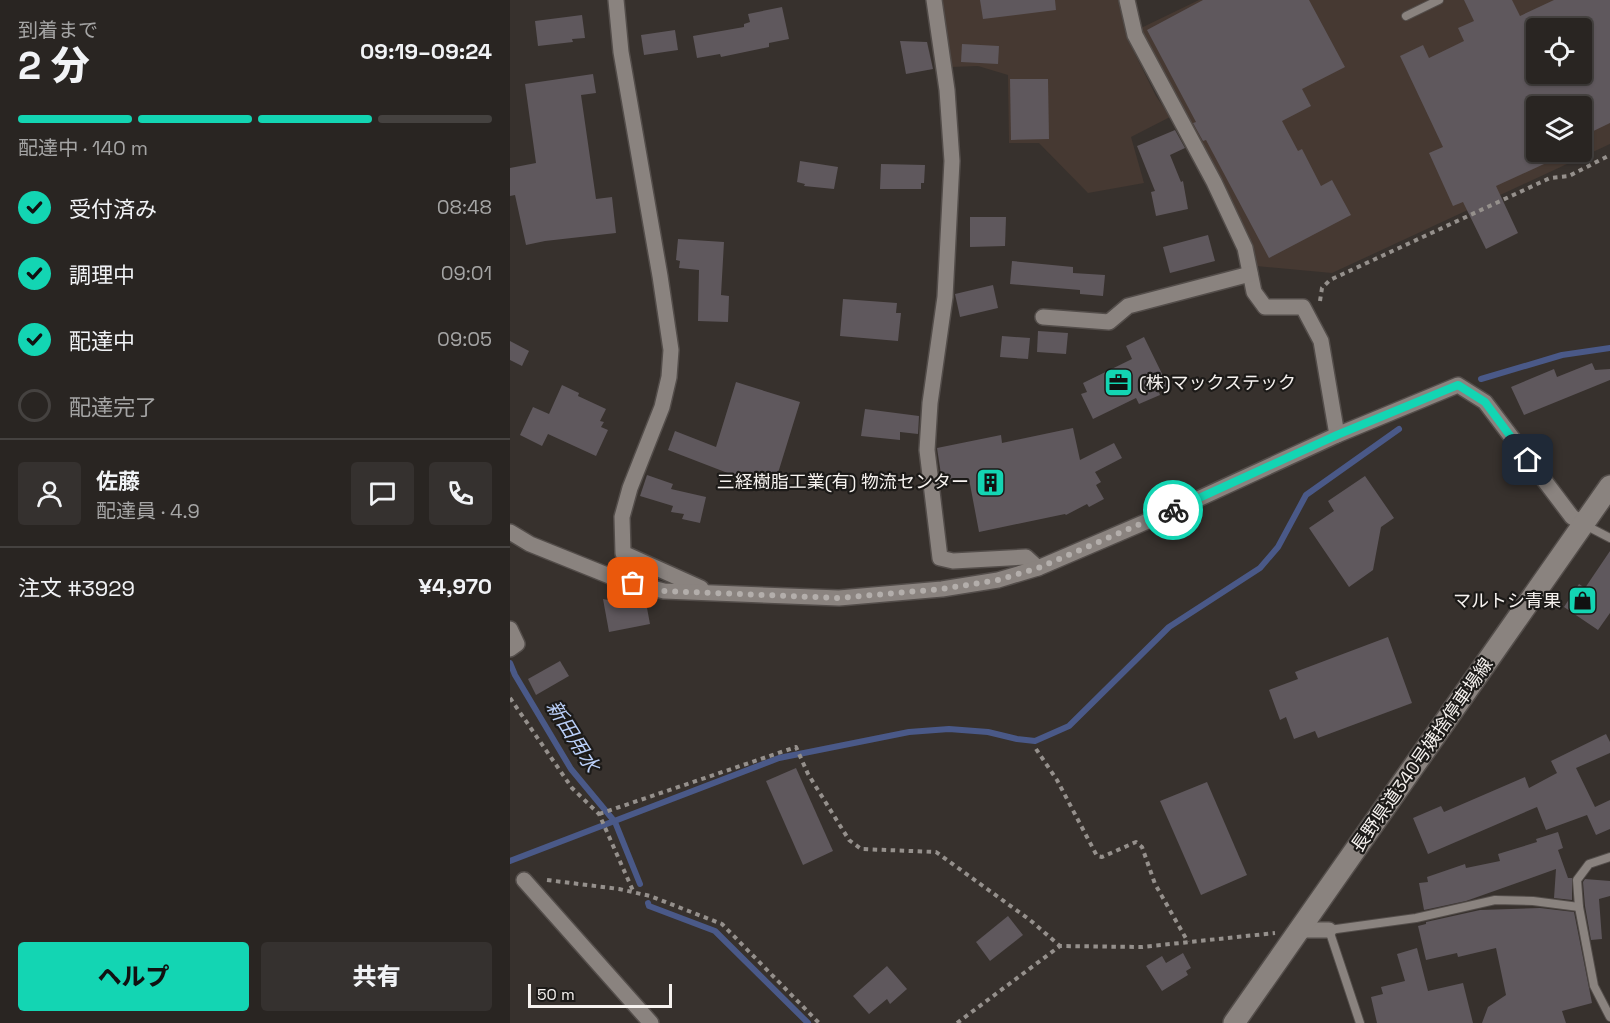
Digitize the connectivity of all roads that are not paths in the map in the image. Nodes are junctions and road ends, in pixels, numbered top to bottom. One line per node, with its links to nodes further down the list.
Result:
1 (616, 0): 14 (street)
2 (933, 0): 13 (street)
3 (1128, 0): 6 (street)
4 (1439, 0): 5 (lane)
5 (1406, 15)
6 (1250, 274): 7 (street); 8 (street)
7 (1043, 317)
8 (1337, 435): 10 (street); 13 (street)
9 (1610, 486): 10 (main road, 長野県道340号姨捨停車場線)
10 (1584, 524): 12 (lane); 20 (main road, 長野県道340号姨捨停車場線)
11 (510, 532): 14 (street)
12 (1610, 538)
13 (1038, 568): 14 (street)
14 (707, 591)
15 (510, 629): 16 (street)
16 (514, 647)
17 (1610, 857): 19 (lane)
18 (524, 880): 23 (street)
19 (1579, 907): 21 (lane); 22 (lane)
20 (1299, 930): 21 (street); 24 (main road, 長野県道340号姨捨停車場線)
21 (1329, 930): 25 (lane)
22 (1610, 1017)
23 (651, 1023)
24 (1234, 1023)
25 (1360, 1023)

